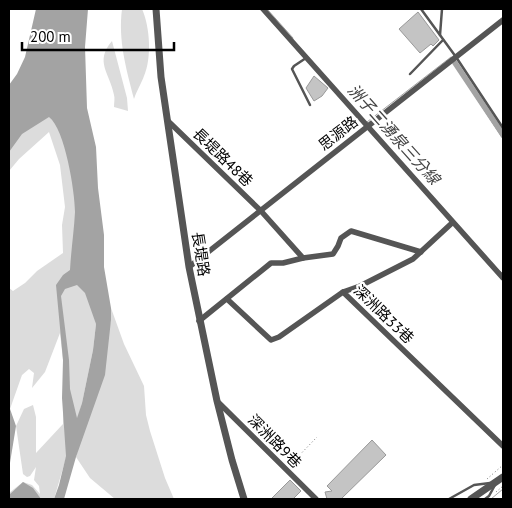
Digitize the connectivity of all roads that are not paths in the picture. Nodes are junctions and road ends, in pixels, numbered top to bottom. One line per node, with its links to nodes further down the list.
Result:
1 (156, 9): 12 (street, 長堤路)
2 (263, 9): 9 (street)
3 (421, 9): 6 (lane)
4 (442, 9): 6 (lane)
5 (503, 20): 8 (street, 思源路)
6 (440, 36): 7 (lane)
7 (443, 40): 8 (lane); 10 (lane)
8 (456, 57): 13 (street, 思源路); 14 (lane)
9 (306, 58): 11 (lane); 13 (street)
10 (410, 74)
11 (310, 105)
12 (168, 121): 15 (street, 長堤路48巷); 19 (street, 長堤路)
13 (367, 127): 15 (street, 思源路); 16 (street)
14 (503, 128)
15 (261, 211): 18 (street, 長堤路48巷); 19 (street, 思源路)
16 (452, 222): 17 (street, 深洲路33巷); 20 (street)
17 (421, 252): 18 (street); 21 (street, 深洲路33巷)
18 (303, 258): 22 (street)
19 (189, 267): 23 (street, 長堤路)
20 (503, 278)
21 (343, 292): 22 (street); 25 (street, 深洲路33巷)
22 (227, 299): 23 (street)
23 (199, 321): 24 (street, 長堤路)
24 (217, 401): 28 (street, 長堤路); 29 (street, 深洲路9巷)
25 (503, 446)
26 (503, 477): 27 (street)
27 (497, 482): 30 (lane); 31 (street); 32 (lane)
28 (244, 499)
29 (316, 499)
30 (449, 499)
31 (471, 499)
32 (485, 499)

